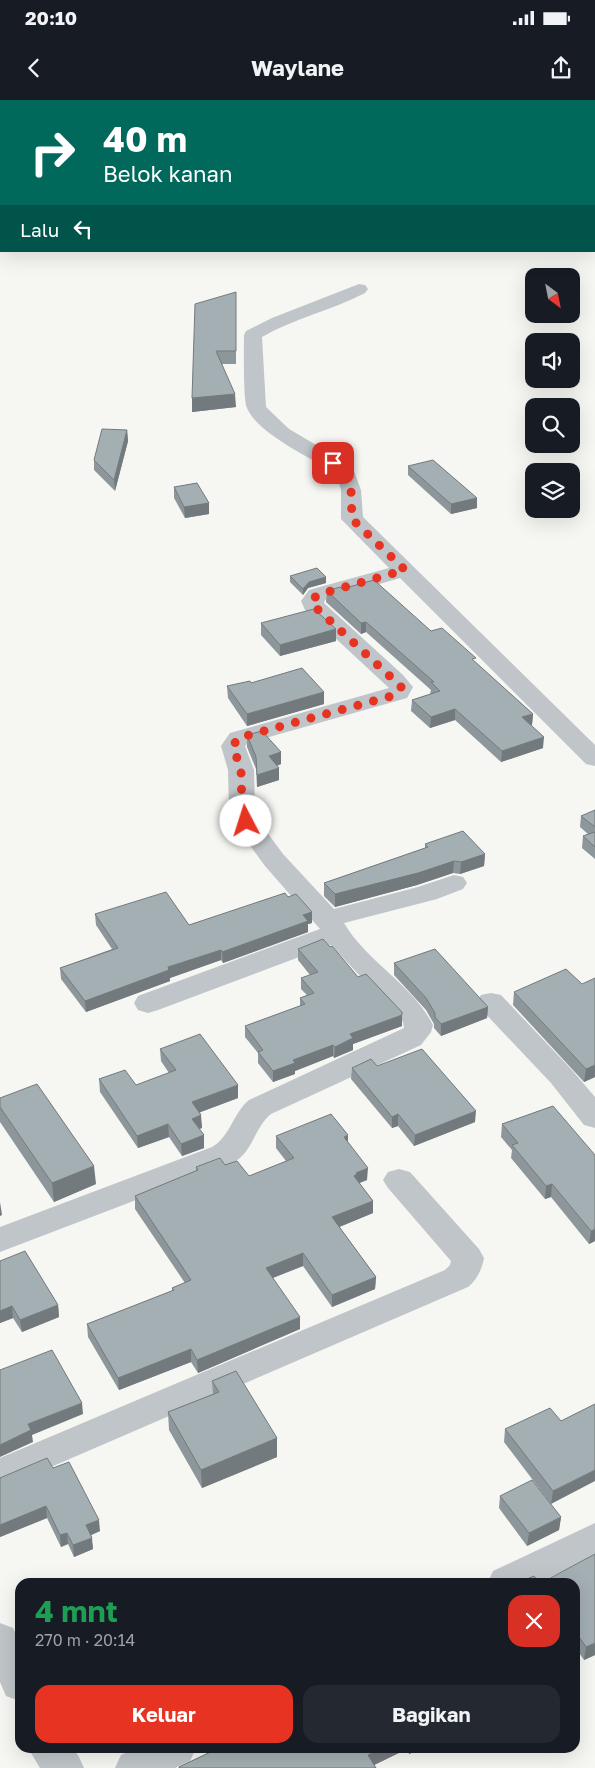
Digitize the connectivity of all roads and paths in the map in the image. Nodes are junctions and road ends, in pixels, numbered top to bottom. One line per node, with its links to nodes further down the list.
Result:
1 (358, 289): 2 (street)
2 (405, 570): 3 (street); 5 (street)
3 (595, 759)
4 (454, 883): 5 (street)
5 (332, 926): 7 (street); 10 (street)
6 (491, 1002): 8 (street)
7 (148, 1003)
8 (595, 1117)
9 (399, 1180): 11 (street)
10 (0, 1240)
11 (0, 1474)
12 (595, 1538): 13 (street)
13 (514, 1578)
14 (0, 1640): 15 (street)
15 (15, 1673)
16 (52, 1753): 18 (street)
17 (166, 1753): 19 (street)
18 (64, 1768)
19 (136, 1768)

